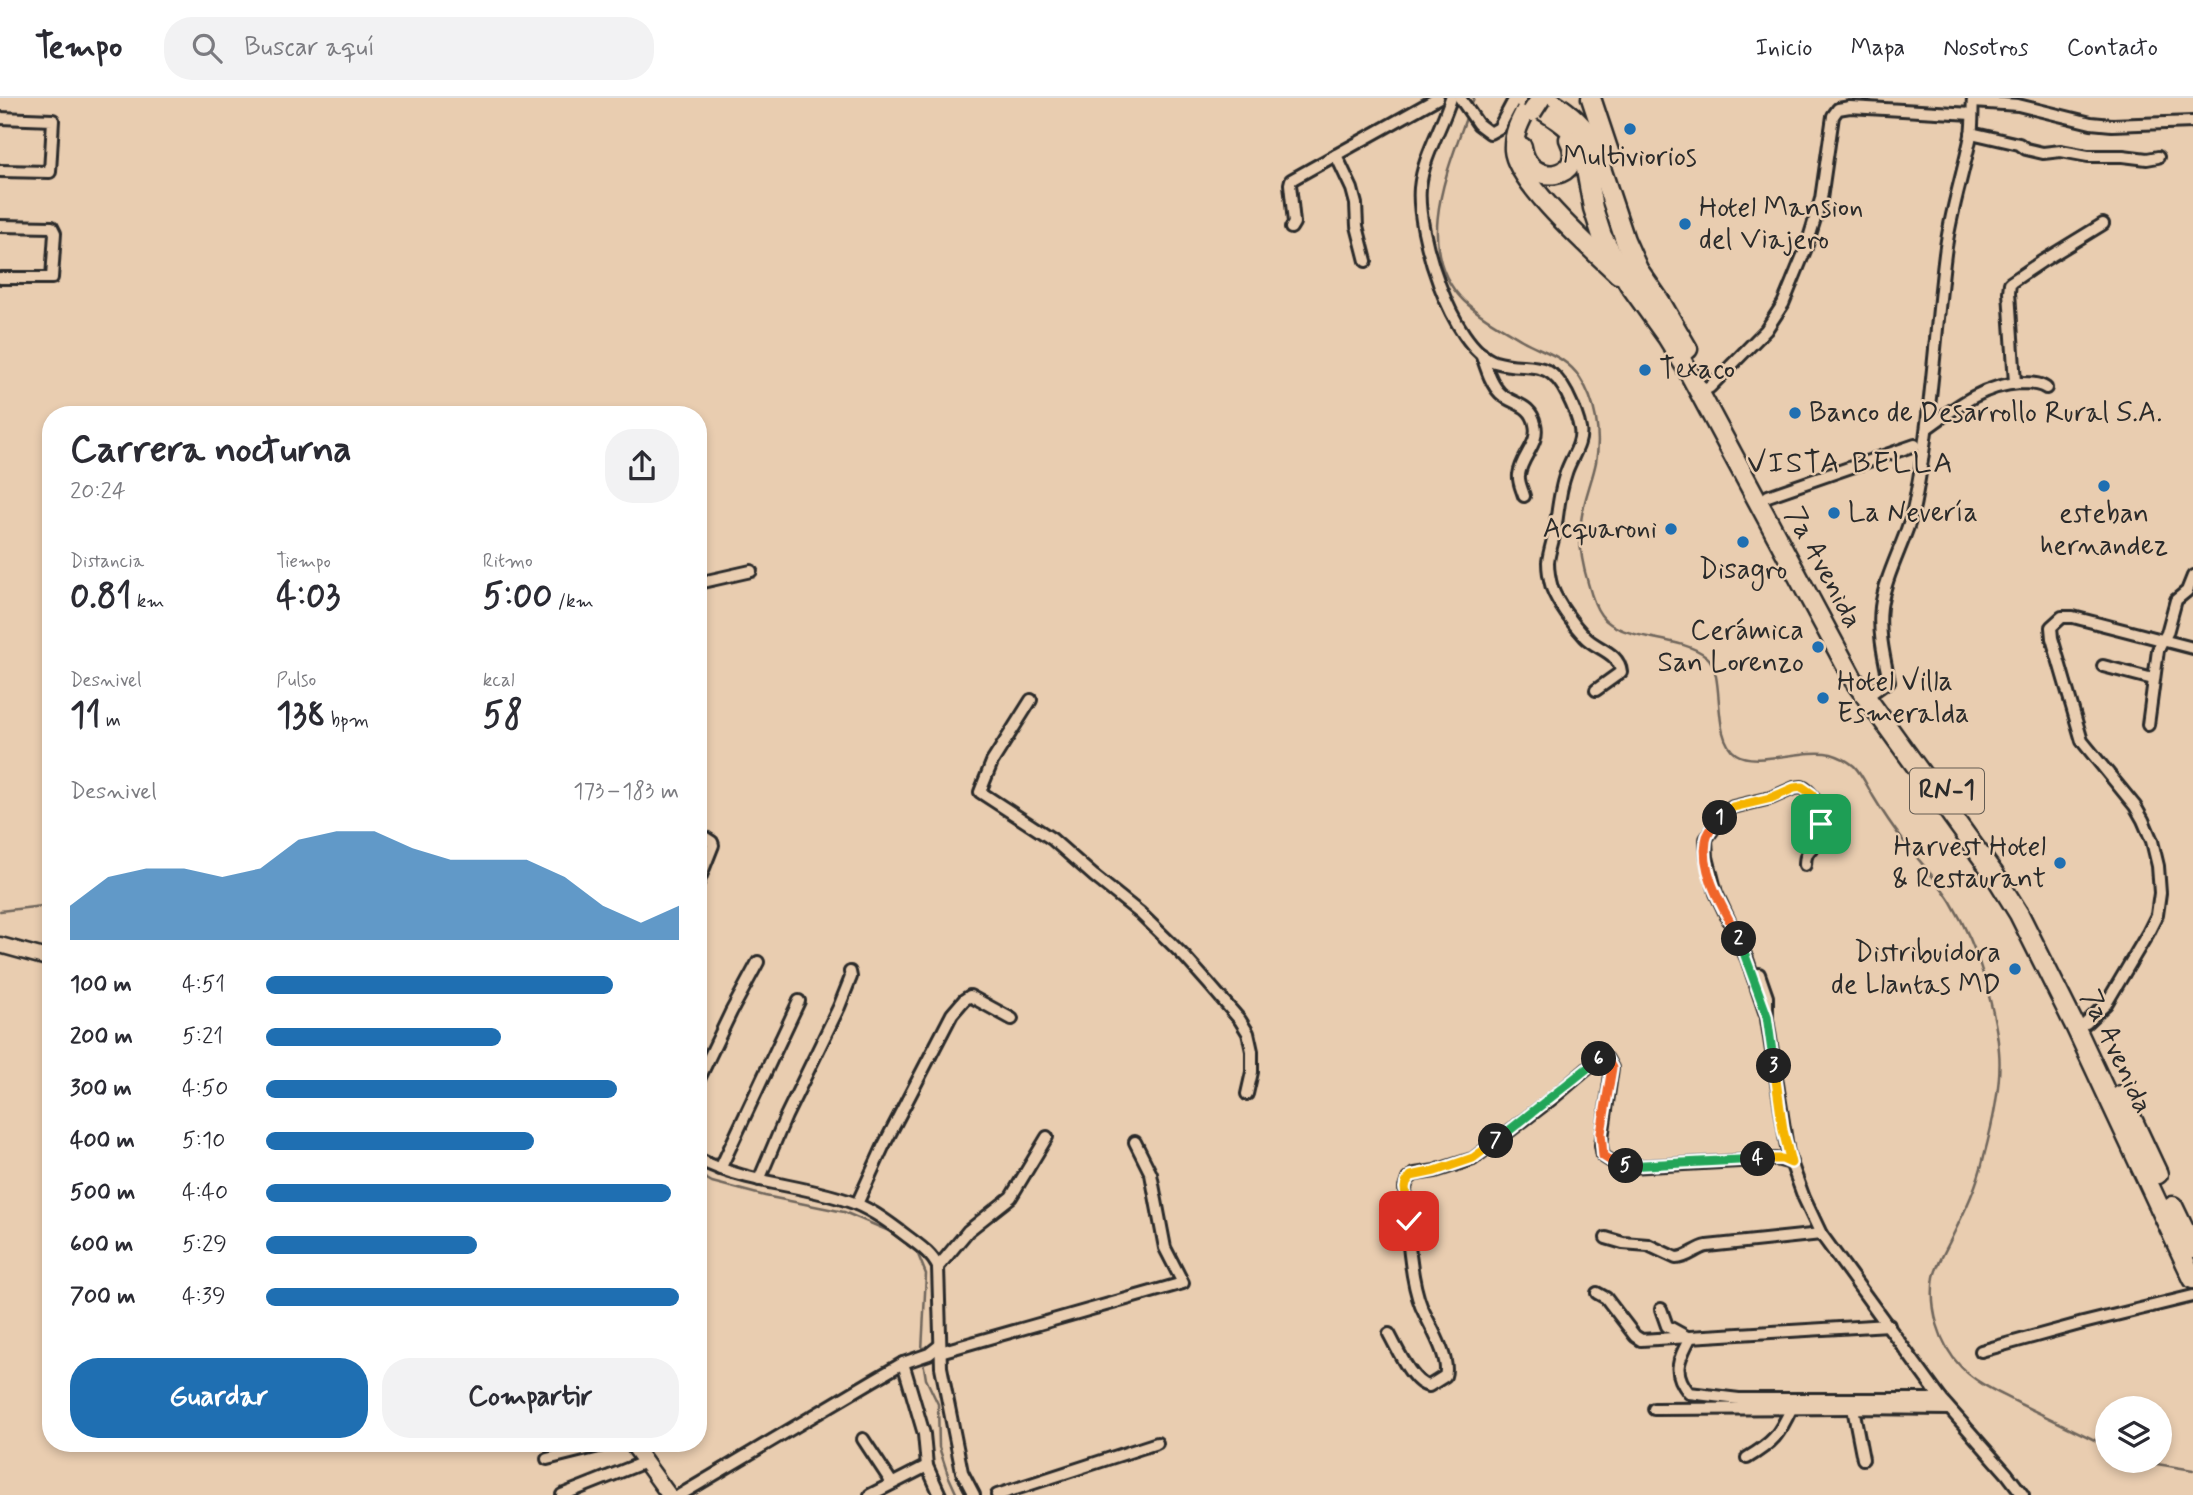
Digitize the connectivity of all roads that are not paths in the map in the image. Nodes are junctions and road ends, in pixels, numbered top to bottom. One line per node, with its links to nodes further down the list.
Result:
1 (1438, 98): 13 (street)
2 (1451, 98): 23 (street)
3 (1460, 98): 6 (street)
4 (1591, 98): 22 (main road)
5 (1973, 100): 8 (street); 10 (street)
6 (1531, 101): 11 (main road, RN-1); 11 (main road); 21 (main road); 22 (main road, RN-1)
7 (1871, 103): 8 (street); 26 (street)
8 (1972, 114): 12 (street)
9 (0, 118): 15 (street)
10 (2193, 122)
11 (1561, 124): 21 (main road, RN-1)
12 (1971, 133): 14 (street); 27 (street)
13 (1336, 155): 18 (street); 19 (street)
14 (2158, 157)
15 (0, 171)
16 (2103, 223): 24 (street)
17 (0, 226): 20 (street)
18 (1291, 228)
19 (1366, 261)
20 (0, 278)
21 (1629, 284): 26 (main road, 7a Avenida / RN-1)
22 (1660, 301): 26 (main road, 7a Avenida / RN-1)
23 (1481, 353): 29 (street); 38 (street)
24 (2015, 383): 25 (street); 27 (street)
25 (2046, 388)
26 (1704, 390): 30 (main road, 7a Avenida / RN-1); 39 (main road, 7a Avenida / RN-1)
27 (1927, 428): 39 (street)
28 (1915, 445): 30 (street)
29 (1524, 496)
30 (1768, 496): 39 (main road, 7a Avenida / RN-1)
31 (751, 571): 33 (street)
32 (2193, 576): 34 (street)
33 (707, 581)
34 (2164, 640): 35 (street); 37 (street); 53 (street)
35 (2193, 648)
36 (2103, 666): 37 (street)
37 (2153, 679): 41 (street)
38 (1596, 690)
39 (1870, 693): 53 (main road, 7a Avenida / RN-1); 67 (main road, 7a Avenida / RN-1)
40 (1031, 700): 55 (street)
41 (2148, 725)
42 (707, 839): 43 (street)
43 (707, 860)
44 (1805, 865): 51 (street)
45 (0, 944): 46 (street)
46 (42, 961)
47 (758, 962): 54 (street)
48 (850, 972): 61 (street)
49 (1759, 974): 51 (street)
50 (799, 1001): 60 (street)
51 (1767, 1016): 59 (street)
52 (1012, 1019): 62 (street)
53 (2086, 1023): 65 (main road, 7a Avenida / RN-1)
54 (707, 1062)
55 (1247, 1094)
56 (1047, 1137): 66 (street)
57 (1135, 1142): 74 (street)
58 (707, 1163): 60 (street)
59 (1791, 1163): 63 (street); 72 (street)
60 (720, 1169): 61 (street)
61 (759, 1180): 62 (street)
62 (857, 1204): 66 (street)
63 (1821, 1234): 64 (street); 71 (street)
64 (1606, 1238)
65 (2193, 1248)
66 (938, 1268): 74 (street)
67 (2193, 1279)
68 (1597, 1293): 73 (street)
69 (2193, 1296): 75 (street)
70 (1661, 1309): 73 (street)
71 (1889, 1325): 73 (street); 77 (street)
72 (1389, 1334)
73 (1690, 1338): 77 (street)
74 (936, 1351): 76 (street); 97 (street)
75 (1981, 1351)
76 (906, 1362): 90 (street); 94 (street)
77 (1941, 1399): 81 (street)
78 (1792, 1407): 79 (street); 80 (street); 86 (street)
79 (1853, 1408): 81 (street); 88 (street)
80 (1654, 1409)
81 (1949, 1409): 99 (street)
82 (863, 1439): 91 (street)
83 (1157, 1443): 98 (street)
84 (575, 1452): 87 (street)
85 (638, 1452): 89 (street)
86 (1747, 1458)
87 (547, 1459)
88 (1863, 1460)
89 (645, 1462): 92 (street); 93 (street)
90 (926, 1466): 91 (street); 96 (street)
91 (892, 1483): 95 (street)
92 (562, 1495)
93 (668, 1495)
94 (680, 1495)
95 (870, 1495)
96 (940, 1495)
97 (974, 1495)
98 (997, 1495)
99 (2023, 1495)

